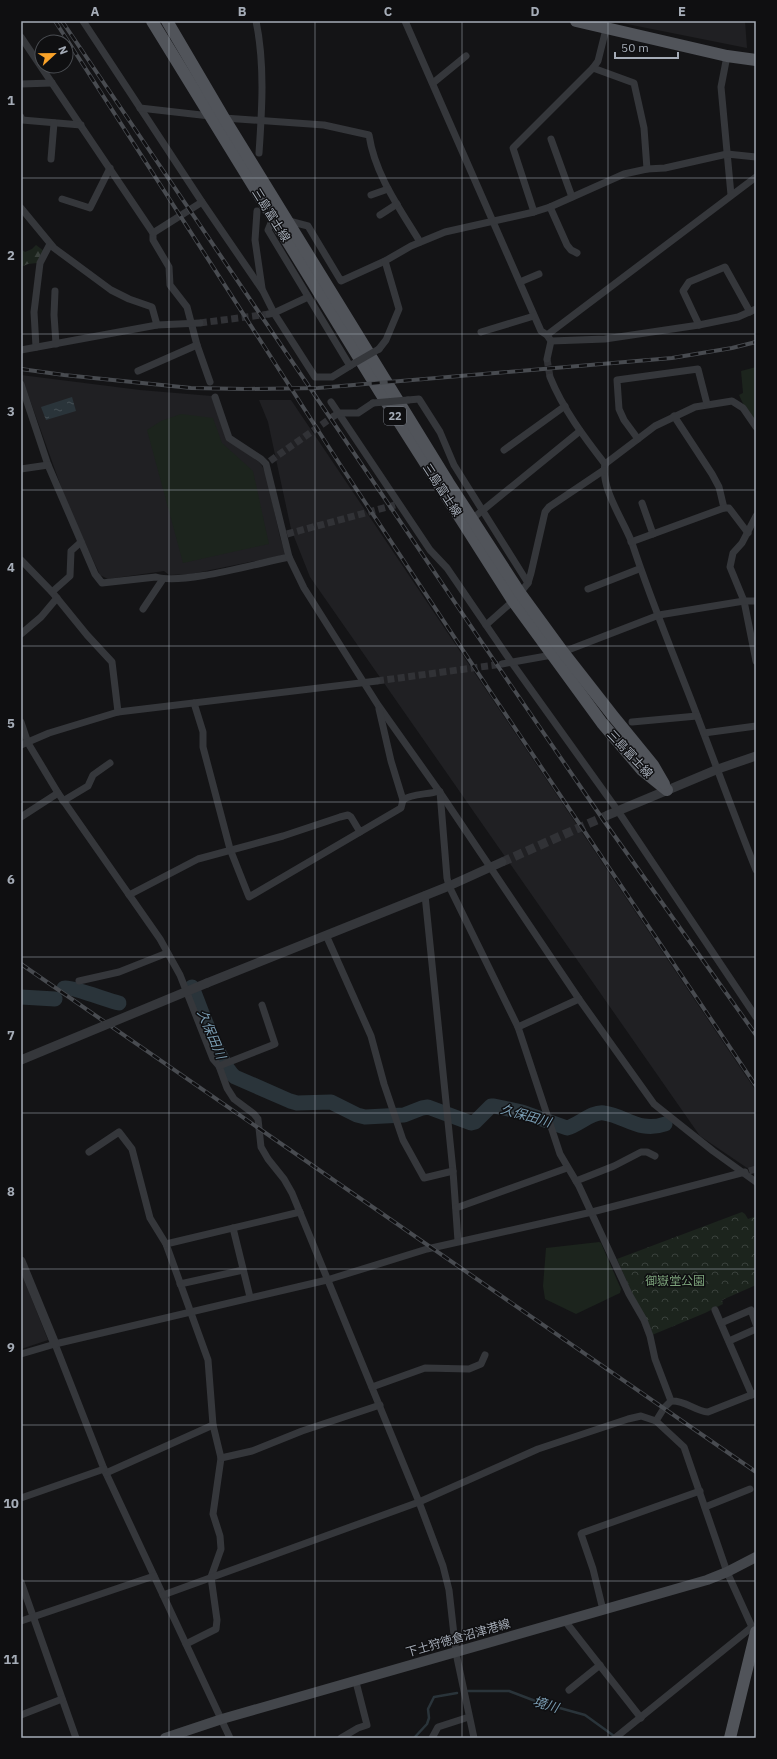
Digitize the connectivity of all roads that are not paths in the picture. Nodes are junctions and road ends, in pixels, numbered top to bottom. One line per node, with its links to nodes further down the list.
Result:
1 (83, 21): 17 (street)
2 (152, 21): 18 (main road, 三島富士線 / 22)
3 (167, 21): 20 (main road, 三島富士線 / 22)
4 (256, 21): 21 (street)
5 (405, 21): 15 (street)
6 (576, 21): 7 (main road)
7 (606, 29): 11 (main road); 13 (street)
8 (21, 37): 9 (street)
9 (24, 45): 14 (street)
10 (466, 56): 15 (street)
11 (727, 56): 12 (main road); 26 (street)
12 (756, 60)
13 (593, 68): 30 (street); 42 (street)
14 (52, 83): 16 (street); 23 (street)
15 (432, 83): 46 (street)
16 (21, 84)
17 (140, 108): 18 (street); 37 (street)
18 (210, 116): 44 (main road, 三島富士線 / 22)
19 (21, 117): 22 (street)
20 (224, 118): 21 (street); 45 (main road, 三島富士線 / 22)
21 (261, 122): 25 (street); 32 (street)
22 (54, 123): 23 (street); 28 (street)
23 (81, 125): 29 (street)
24 (551, 139): 35 (street)
25 (259, 153)
26 (727, 154): 27 (street); 30 (street); 34 (street)
27 (756, 157)
28 (51, 159)
29 (110, 168): 36 (street); 47 (street)
30 (647, 169): 35 (street)
31 (756, 177): 34 (street)
32 (388, 189): 33 (street); 38 (street)
33 (370, 195)
34 (731, 195): 65 (street)
35 (572, 197): 39 (street)
36 (62, 199)
37 (202, 202): 47 (street); 55 (street)
38 (397, 204): 43 (street); 48 (street)
39 (550, 207): 42 (street); 50 (street)
40 (21, 208): 49 (street)
41 (257, 211): 55 (street)
42 (534, 212): 46 (street)
43 (380, 215)
44 (273, 218): 56 (street); 105 (main road, 三島富士線 / 22)
45 (289, 221): 51 (street); 93 (main road, 三島富士線 / 22)
46 (494, 222): 48 (street); 53 (street)
47 (154, 233): 60 (street)
48 (420, 242): 51 (street)
49 (50, 244): 62 (street); 68 (street)
50 (577, 253)
51 (385, 261): 71 (street, bridge)
52 (539, 274): 53 (street)
53 (520, 282): 59 (street)
54 (55, 291): 66 (street)
55 (263, 292): 58 (street)
56 (308, 297): 58 (street); 71 (street)
57 (753, 311): 63 (street); 63 (street)
58 (271, 314): 71 (street)
59 (534, 316): 64 (street); 65 (street)
60 (191, 323): 61 (street); 62 (street); 67 (street)
61 (200, 323)
62 (157, 325): 66 (street)
63 (699, 326): 65 (street)
64 (482, 332)
65 (549, 338): 70 (street)
66 (56, 344): 68 (street)
67 (197, 345): 72 (street); 74 (street)
68 (36, 347): 69 (street)
69 (21, 350)
70 (547, 359)
71 (351, 365)
72 (138, 371)
73 (550, 377): 79 (street)
74 (210, 382)
75 (21, 384): 86 (street)
76 (215, 397): 98 (street)
77 (331, 402): 80 (street)
78 (707, 404): 81 (street); 82 (street); 84 (street)
79 (565, 406): 83 (street); 85 (street)
80 (336, 415): 91 (street, bridge); 111 (street)
81 (674, 416): 84 (street); 90 (street)
82 (756, 427)
83 (580, 431): 87 (street); 91 (street)
84 (638, 439): 87 (street)
85 (504, 450)
86 (48, 465): 88 (street); 96 (street)
87 (604, 467): 97 (street); 102 (street)
88 (21, 469)
89 (642, 503): 95 (street)
90 (724, 508): 94 (street); 95 (street)
91 (482, 512): 93 (street); 102 (street)
92 (756, 516): 94 (street)
93 (472, 519): 105 (main road, 三島富士線 / 22)
94 (748, 533): 107 (street)
95 (653, 534): 97 (street)
96 (81, 542): 101 (street); 104 (street)
97 (631, 542): 100 (street)
98 (289, 557): 101 (street); 117 (street)
99 (21, 560): 104 (street)
100 (639, 568): 103 (street); 110 (street)
101 (163, 579): 109 (street)
102 (528, 582): 105 (street)
103 (588, 589)
104 (52, 592): 106 (street)
105 (517, 597): 111 (street); 113 (main road, 三島富士線 / 22)
106 (57, 598): 112 (street); 121 (street)
107 (744, 601): 108 (street); 110 (street); 114 (street)
108 (756, 601)
109 (143, 609)
110 (659, 615): 113 (street); 122 (street)
111 (486, 625): 115 (street)
112 (21, 634)
113 (557, 653): 115 (street); 131 (main road, 三島富士線 / 22)
114 (756, 661)
115 (512, 663): 116 (street); 136 (street)
116 (502, 664)
117 (364, 681): 118 (street); 119 (street); 120 (street)
118 (377, 681)
119 (194, 703): 121 (street); 140 (street)
120 (378, 705): 132 (street); 134 (street)
121 (118, 712): 127 (street)
122 (697, 716): 124 (street); 126 (street)
123 (21, 722): 127 (street)
124 (632, 722)
125 (756, 726): 126 (street)
126 (704, 732): 130 (street)
127 (24, 744): 133 (street)
128 (756, 756): 130 (street)
129 (110, 763): 135 (street)
130 (718, 769): 131 (street); 142 (street)
131 (667, 790): 136 (street)
132 (439, 792): 134 (street); 143 (street); 144 (street)
133 (58, 794): 135 (street); 138 (street)
134 (403, 800): 139 (street)
135 (63, 801): 145 (street)
136 (618, 811): 137 (street); 152 (street)
137 (608, 815)
138 (21, 817)
139 (360, 832): 140 (street); 140 (street)
140 (230, 850): 145 (street)
141 (502, 862): 143 (street)
142 (755, 866)
143 (490, 867): 144 (street); 150 (street)
144 (449, 886): 146 (street); 153 (street)
145 (129, 895): 148 (street)
146 (425, 895): 147 (street); 159 (street)
147 (326, 935): 154 (street, bridge); 159 (street)
148 (167, 952): 149 (street); 155 (street)
149 (80, 981)
150 (579, 999): 153 (street); 160 (street)
151 (262, 1005): 155 (street)
152 (756, 1017)
153 (518, 1028): 158 (street)
154 (21, 1060)
155 (219, 1066): 164 (street)
156 (89, 1152): 168 (street)
157 (655, 1156): 161 (street)
158 (567, 1168): 161 (street); 163 (street)
159 (453, 1171): 163 (street)
160 (747, 1172): 162 (street); 165 (street)
161 (576, 1181): 165 (street)
162 (756, 1182)
163 (456, 1208): 167 (street)
164 (300, 1212): 166 (street); 171 (street)
165 (592, 1212): 167 (street); 185 (street)
166 (233, 1228): 168 (street); 170 (street)
167 (458, 1241): 171 (street)
168 (166, 1244): 172 (street)
169 (21, 1261): 180 (street)
170 (243, 1270): 172 (street); 173 (street)
171 (327, 1280): 173 (street); 183 (street)
172 (180, 1284): 175 (street)
173 (250, 1297): 175 (street)
174 (716, 1310): 176 (street)
175 (189, 1312): 180 (street); 188 (street)
176 (721, 1323): 177 (street); 179 (street)
177 (756, 1324)
178 (756, 1330): 179 (street)
179 (729, 1341): 184 (street)
180 (55, 1344): 181 (street); 190 (street)
181 (21, 1354)
182 (485, 1355): 183 (street)
183 (372, 1387): 186 (street)
184 (754, 1394): 185 (street)
185 (671, 1401): 187 (street)
186 (380, 1405): 189 (street); 194 (street)
187 (656, 1421): 192 (street); 194 (street)
188 (213, 1425): 189 (street); 190 (street)
189 (221, 1458): 199 (street)
190 (105, 1471): 193 (street); 198 (street)
191 (750, 1490): 195 (street)
192 (700, 1492): 195 (street); 202 (street)
193 (21, 1498)
194 (420, 1502): 199 (street); 208 (street)
195 (705, 1507): 197 (street)
196 (756, 1557): 197 (main road, 下土狩徳倉沼津港線)
197 (727, 1572): 202 (main road, 下土狩徳倉沼津港線); 206 (street)
198 (154, 1576): 201 (street); 203 (street)
199 (211, 1578): 201 (street); 207 (street)
200 (21, 1582): 203 (street)
201 (163, 1595): 207 (street)
202 (603, 1610): 205 (main road, 下土狩徳倉沼津港線)
203 (33, 1617): 204 (street); 212 (street)
204 (21, 1621)
205 (566, 1621): 208 (main road, 下土狩徳倉沼津港線); 209 (street)
206 (755, 1629): 215 (street); 225 (main road)
207 (186, 1644): 216 (street)
208 (456, 1653): 210 (main road, 下土狩徳倉沼津港線); 214 (street)
209 (600, 1665): 211 (street); 215 (street)
210 (356, 1682): 216 (main road, 下土狩徳倉沼津港線); 217 (street)
211 (569, 1690)
212 (62, 1700): 213 (street); 218 (street)
213 (21, 1715)
214 (469, 1718): 222 (street); 223 (street)
215 (641, 1718): 224 (street)
216 (222, 1719): 219 (main road, 下土狩徳倉沼津港線); 220 (street)
217 (349, 1736): 221 (street)
218 (76, 1738)
219 (165, 1738)
220 (230, 1738)
221 (341, 1738)
222 (432, 1738)
223 (474, 1738)
224 (615, 1738)
225 (730, 1738)

